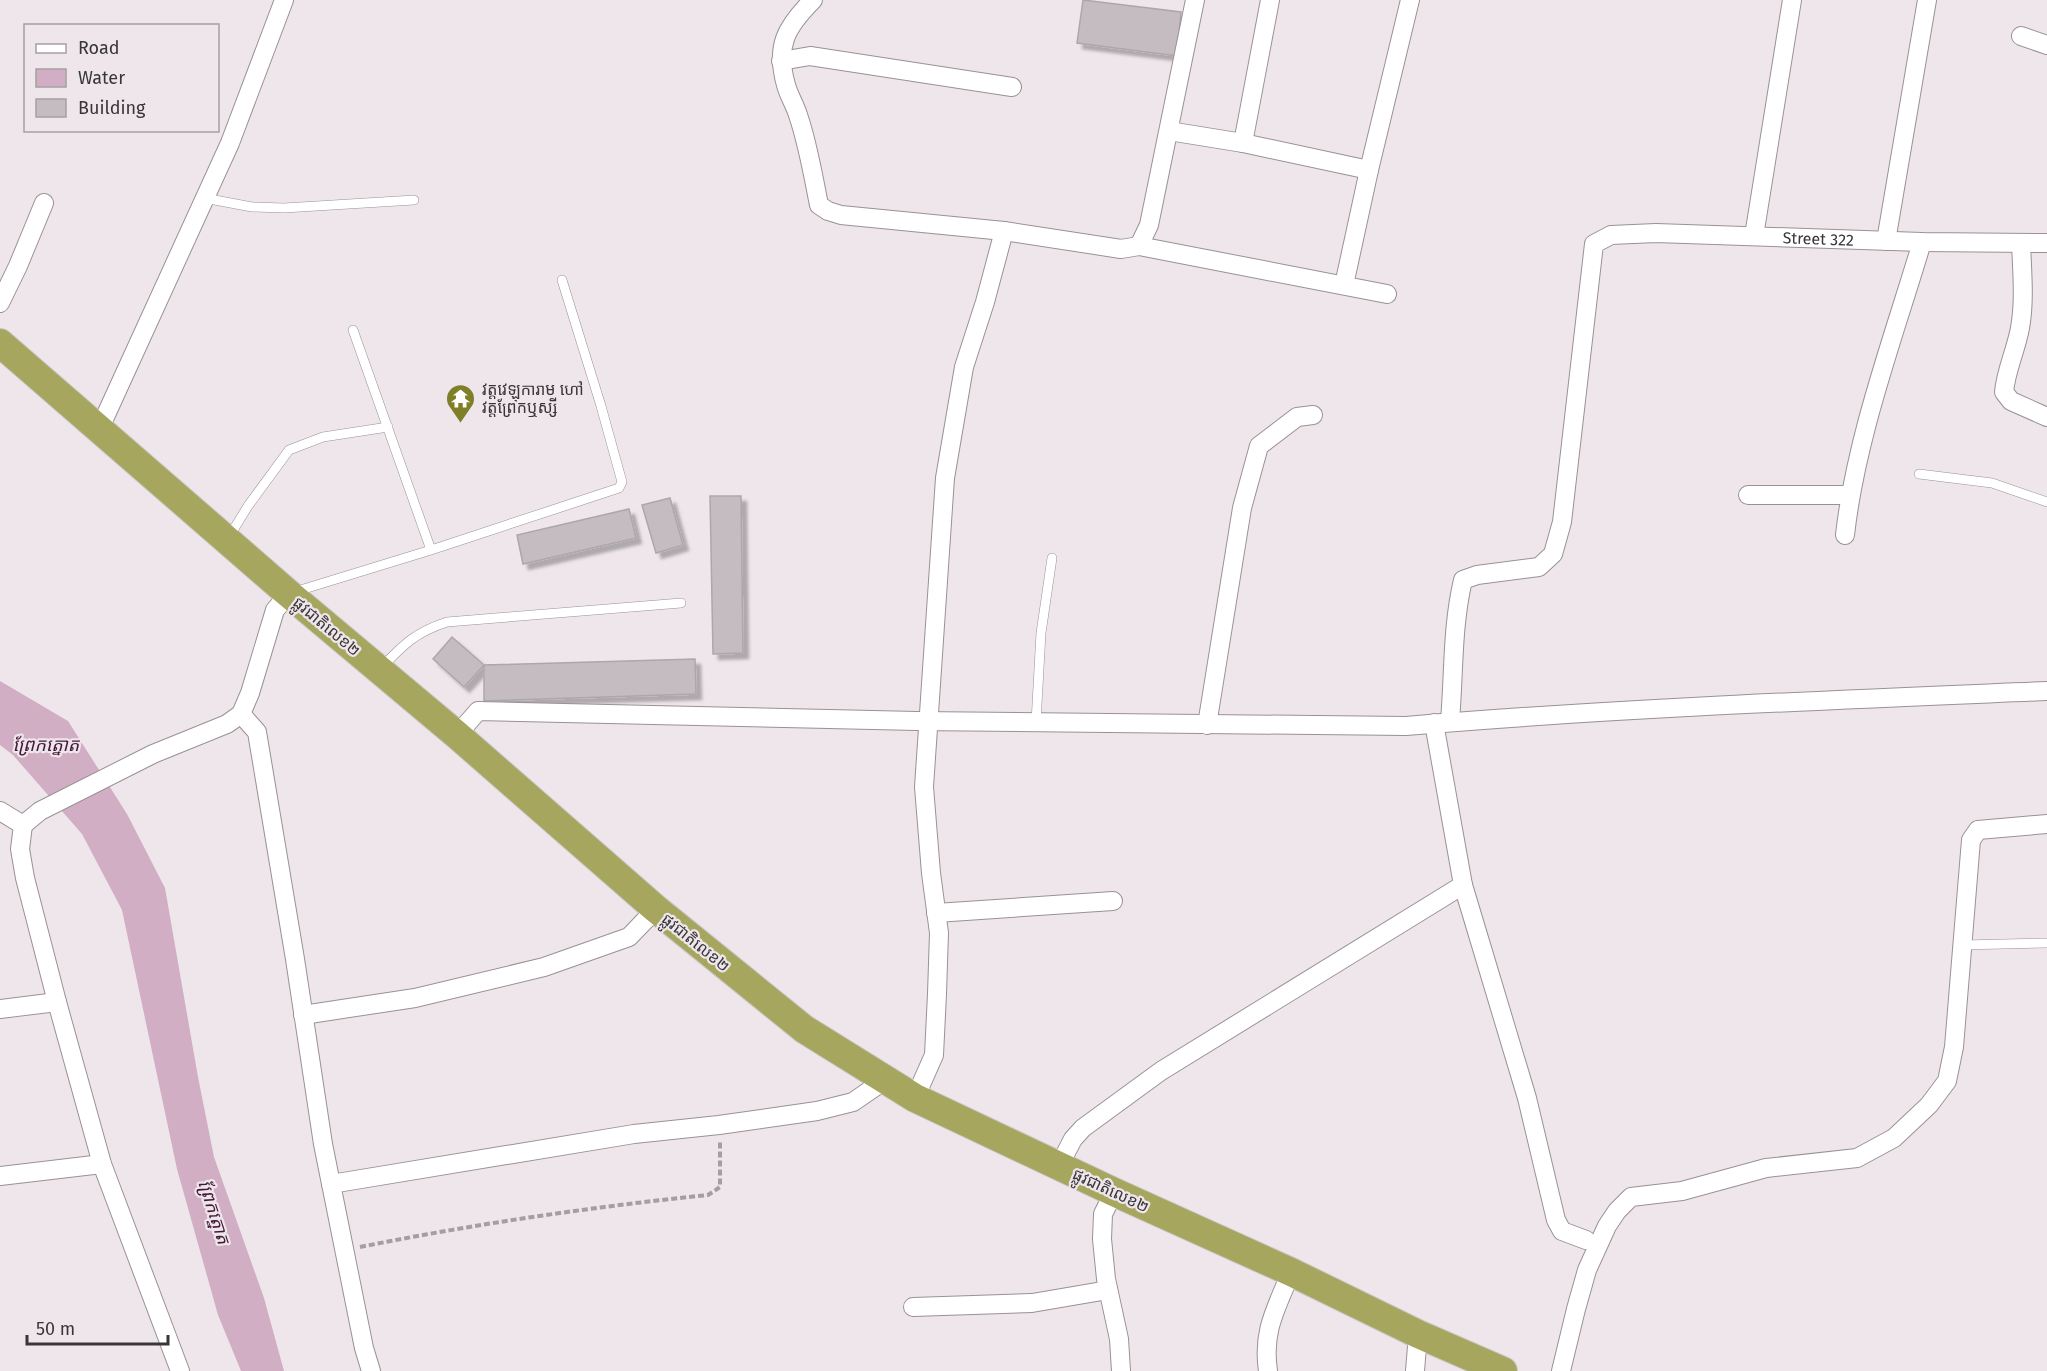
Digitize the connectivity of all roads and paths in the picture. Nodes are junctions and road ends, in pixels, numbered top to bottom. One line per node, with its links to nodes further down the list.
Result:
1 (284, 0): 15 (street)
2 (813, 0): 10 (street)
3 (1195, 0): 12 (street)
4 (1270, 0): 13 (street)
5 (1410, 0): 14 (street)
6 (1792, 0): 19 (street)
7 (1927, 0): 20 (street)
8 (2021, 36): 9 (street)
9 (2047, 45)
10 (781, 61): 11 (street); 18 (street)
11 (1012, 87)
12 (1169, 131): 13 (street); 24 (street)
13 (1243, 143): 14 (street)
14 (1369, 170): 26 (street)
15 (204, 198): 16 (lane); 34 (street)
16 (414, 200)
17 (44, 203): 28 (street)
18 (1004, 231): 24 (street); 48 (street)
19 (1754, 236): 20 (street, Street 322); 50 (street, Street 322)
20 (1886, 241): 21 (street, Street 322)
21 (1922, 242): 22 (street, Street 322); 37 (street)
22 (2021, 243): 23 (street, Street 322); 32 (street)
23 (2047, 243)
24 (1139, 246): 26 (street)
25 (562, 280): 41 (lane)
26 (1344, 285): 27 (street)
27 (1388, 294)
28 (0, 303)
29 (353, 330): 33 (lane)
30 (0, 343): 34 (highway, ផ្លូវជាតិលេខ២)
31 (1313, 416): 51 (street)
32 (2047, 417)
33 (388, 427): 40 (lane); 41 (lane)
34 (99, 430): 40 (highway, ផ្លូវជាតិលេខ២)
35 (1919, 474): 38 (lane)
36 (1748, 495): 37 (street)
37 (1850, 495): 39 (street)
38 (2047, 502)
39 (1845, 535)
40 (228, 539): 43 (highway, ផ្លូវជាតិលេខ២)
41 (431, 550): 43 (lane)
42 (1052, 558): 49 (lane)
43 (289, 594): 45 (highway, ផ្លូវជាតិលេខ២); 47 (street)
44 (681, 603): 45 (lane)
45 (379, 670): 52 (highway, ផ្លូវជាតិលេខ២)
46 (2047, 691): 50 (street)
47 (241, 714): 55 (street); 64 (street)
48 (928, 721): 49 (street); 52 (street); 59 (street)
49 (1036, 722): 51 (street)
50 (1442, 722): 51 (street); 56 (street)
51 (1207, 725)
52 (457, 735): 58 (highway, ផ្លូវជាតិលេខ២)
53 (0, 811): 55 (street)
54 (2047, 824): 61 (street)
55 (23, 825): 62 (street)
56 (1463, 885): 69 (street); 73 (street)
57 (1113, 901): 59 (street)
58 (656, 909): 64 (street); 65 (highway, ផ្លូវជាតិលេខ២)
59 (936, 913): 66 (street)
60 (2047, 943): 61 (lane)
61 (1963, 945): 85 (street)
62 (57, 1002): 63 (street); 68 (street)
63 (0, 1009)
64 (303, 1015): 71 (street)
65 (885, 1080): 66 (highway, ផ្លូវជាតិលេខ២); 67 (street)
66 (915, 1098): 69 (highway, ផ្លូវជាតិលេខ២)
67 (719, 1125): 71 (street); 74 (path)
68 (102, 1164): 70 (street); 79 (street)
69 (1059, 1166): 72 (highway, ផ្លូវជាតិលេខ២)
70 (0, 1176)
71 (331, 1184): 74 (street)
72 (1114, 1192): 75 (highway, ផ្លូវជាតិលេខ២); 76 (street)
73 (1586, 1240)
74 (344, 1251): 80 (street)
75 (1291, 1272): 78 (highway, ផ្លូវជាតិលេខ២); 82 (street)
76 (1108, 1290): 77 (street); 81 (street)
77 (913, 1307)
78 (1418, 1334): 83 (street); 84 (highway, ផ្លូវជាតិលេខ២)
79 (180, 1371)
80 (371, 1371)
81 (1121, 1371)
82 (1268, 1371)
83 (1415, 1371)
84 (1503, 1371)
85 (1562, 1371)

